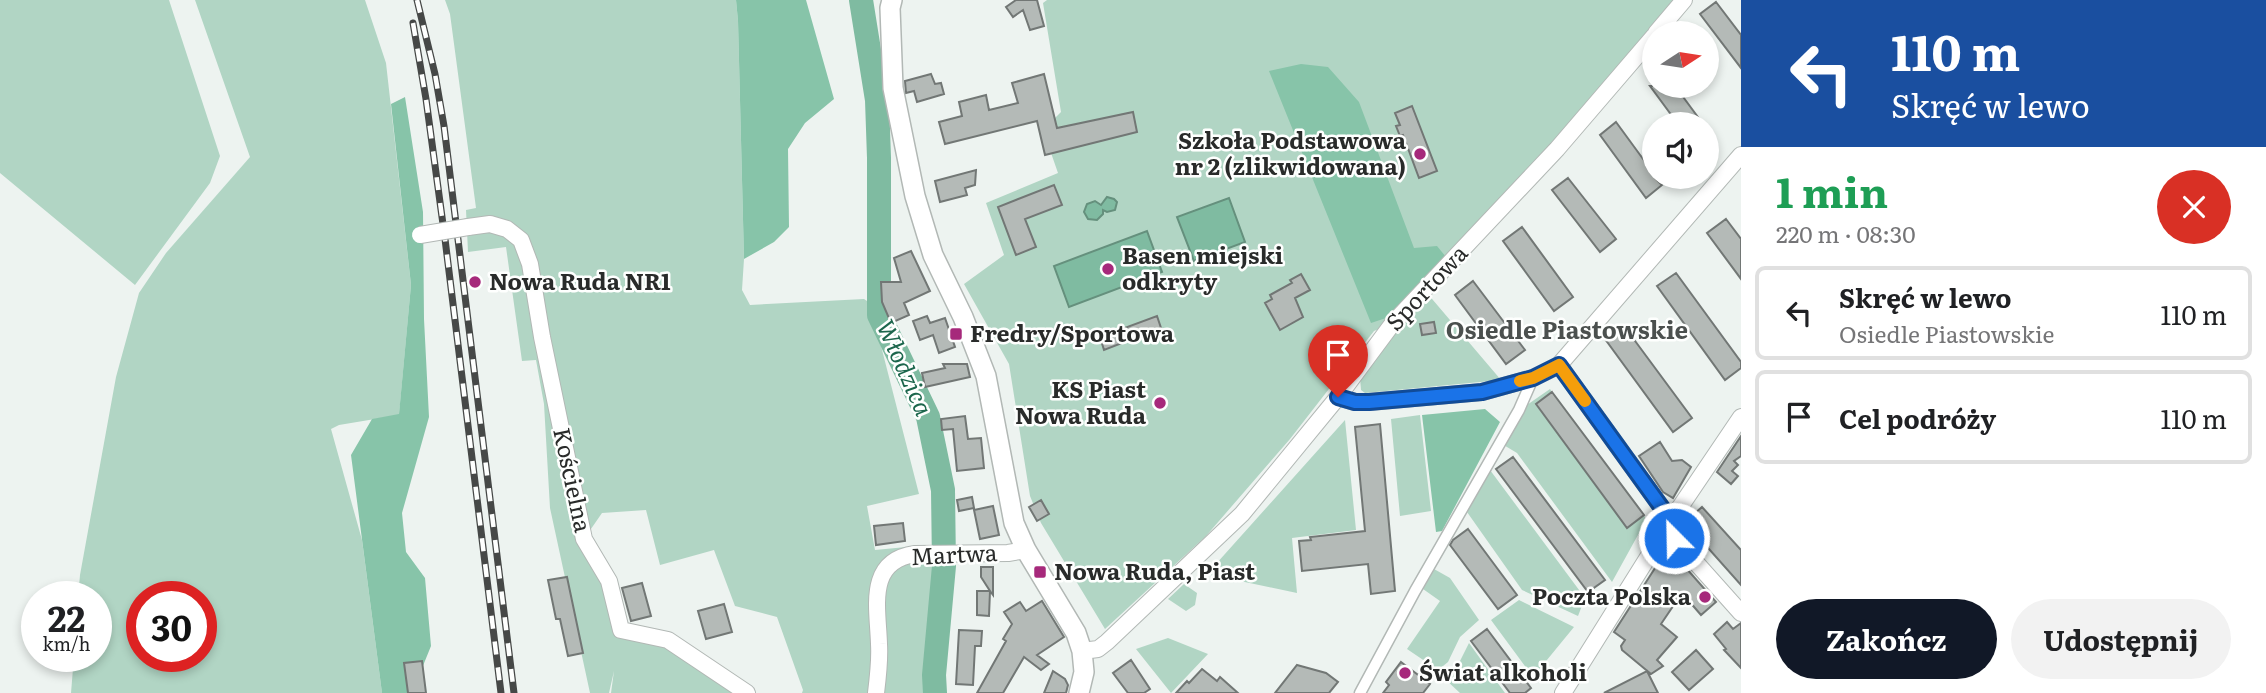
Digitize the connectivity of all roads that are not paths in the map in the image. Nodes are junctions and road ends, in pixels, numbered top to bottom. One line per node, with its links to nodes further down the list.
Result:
1 (892, 0): 12 (street)
2 (1684, 0): 3 (street, Sportowa)
3 (1667, 21)
4 (1642, 50): 9 (street, Sportowa)
5 (1741, 155): 7 (street)
6 (420, 235): 15 (street, Kościelna, bridge)
7 (1559, 365): 8 (street); 11 (street)
8 (1533, 378): 9 (street); 18 (street)
9 (1338, 397): 14 (street, Sportowa)
10 (1741, 417): 11 (street)
11 (1670, 522): 13 (street); 19 (street)
12 (1026, 550): 14 (street); 16 (street, Martwa)
13 (1741, 613)
14 (1082, 652): 17 (street)
15 (747, 693)
16 (876, 693)
17 (1079, 693)
18 (1360, 693)
19 (1563, 693)

